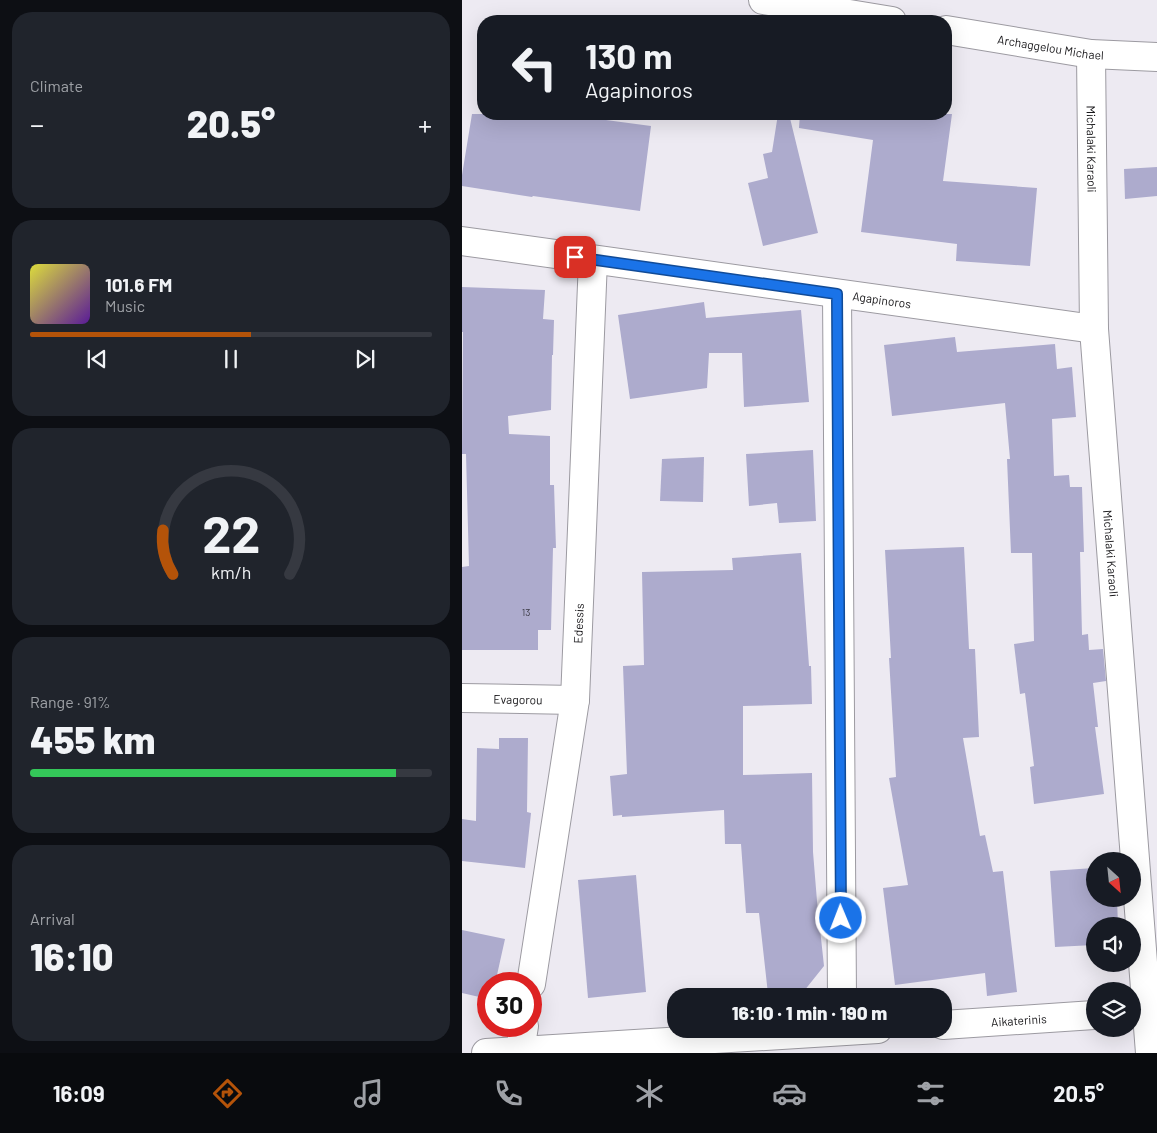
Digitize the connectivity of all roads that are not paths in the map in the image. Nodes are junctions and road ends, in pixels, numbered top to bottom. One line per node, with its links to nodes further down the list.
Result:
1 (764, 0): 2 (street)
2 (855, 15)
3 (952, 31): 4 (street, Archaggelou Michael)
4 (1091, 54): 5 (street, Archaggelou Michael); 9 (street, Michalaki Karaoli)
5 (1156, 57)
6 (462, 241): 7 (street, Agapinoros)
7 (593, 260): 8 (street, Agapinoros); 11 (street, Edessis)
8 (837, 294): 9 (street, Agapinoros); 14 (street)
9 (1094, 329): 13 (street, Michalaki Karaoli)
10 (462, 698): 11 (street, Evagorou)
11 (575, 700): 12 (street, Edessis)
12 (533, 972)
13 (1137, 982)
14 (842, 988)
15 (1086, 1016): 17 (street, Aikaterinis)
16 (1141, 1019): 21 (street, Michalaki Karaoli)
17 (952, 1024)
18 (667, 1035): 19 (street)
19 (522, 1039): 20 (street)
20 (486, 1053)
21 (1150, 1053)

